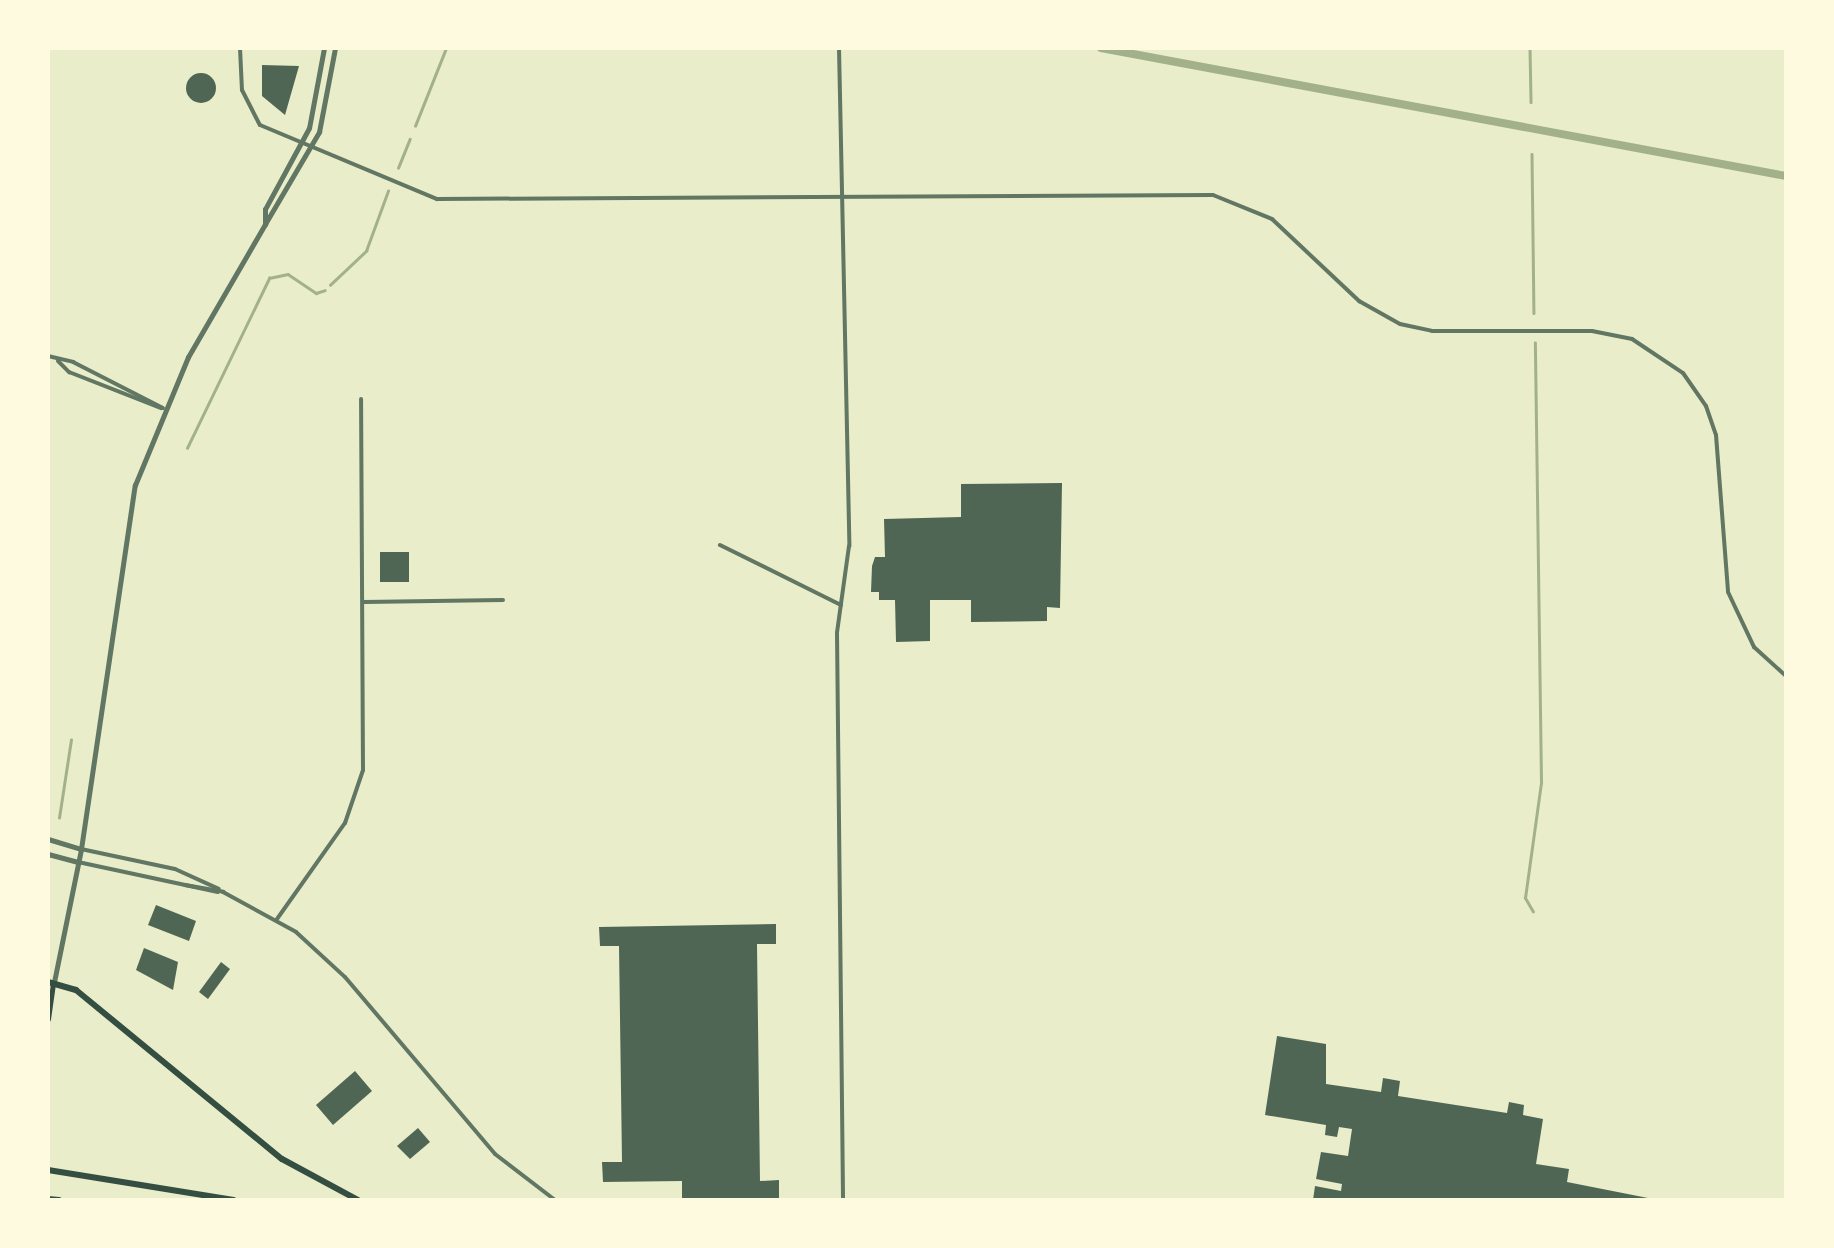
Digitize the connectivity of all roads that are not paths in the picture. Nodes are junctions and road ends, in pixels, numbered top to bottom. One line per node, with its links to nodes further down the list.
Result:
1 (240, 48): 5 (street)
2 (324, 48): 5 (street)
3 (335, 48): 6 (street)
4 (839, 48): 7 (street)
5 (301, 144): 6 (street); 8 (street)
6 (311, 148): 7 (street); 8 (street)
7 (845, 197): 16 (street); 17 (street)
8 (265, 224): 12 (street)
9 (48, 356): 10 (street)
10 (58, 361): 12 (street); 12 (street)
11 (362, 399): 15 (street)
12 (163, 408): 19 (street)
13 (720, 545): 16 (street)
14 (503, 600): 15 (street)
15 (364, 602): 23 (street)
16 (841, 605): 32 (street)
17 (1786, 676)
18 (48, 839): 19 (street)
19 (81, 848): 21 (street); 22 (street)
20 (48, 854): 21 (street)
21 (78, 862): 22 (street); 24 (street)
22 (223, 892): 23 (street)
23 (277, 919): 31 (street)
24 (51, 982): 25 (main road); 30 (highway)
25 (48, 1020)
26 (48, 1170): 29 (highway)
27 (48, 1198): 28 (highway)
28 (59, 1200)
29 (234, 1200)
30 (358, 1200)
31 (554, 1200)
32 (843, 1200)

